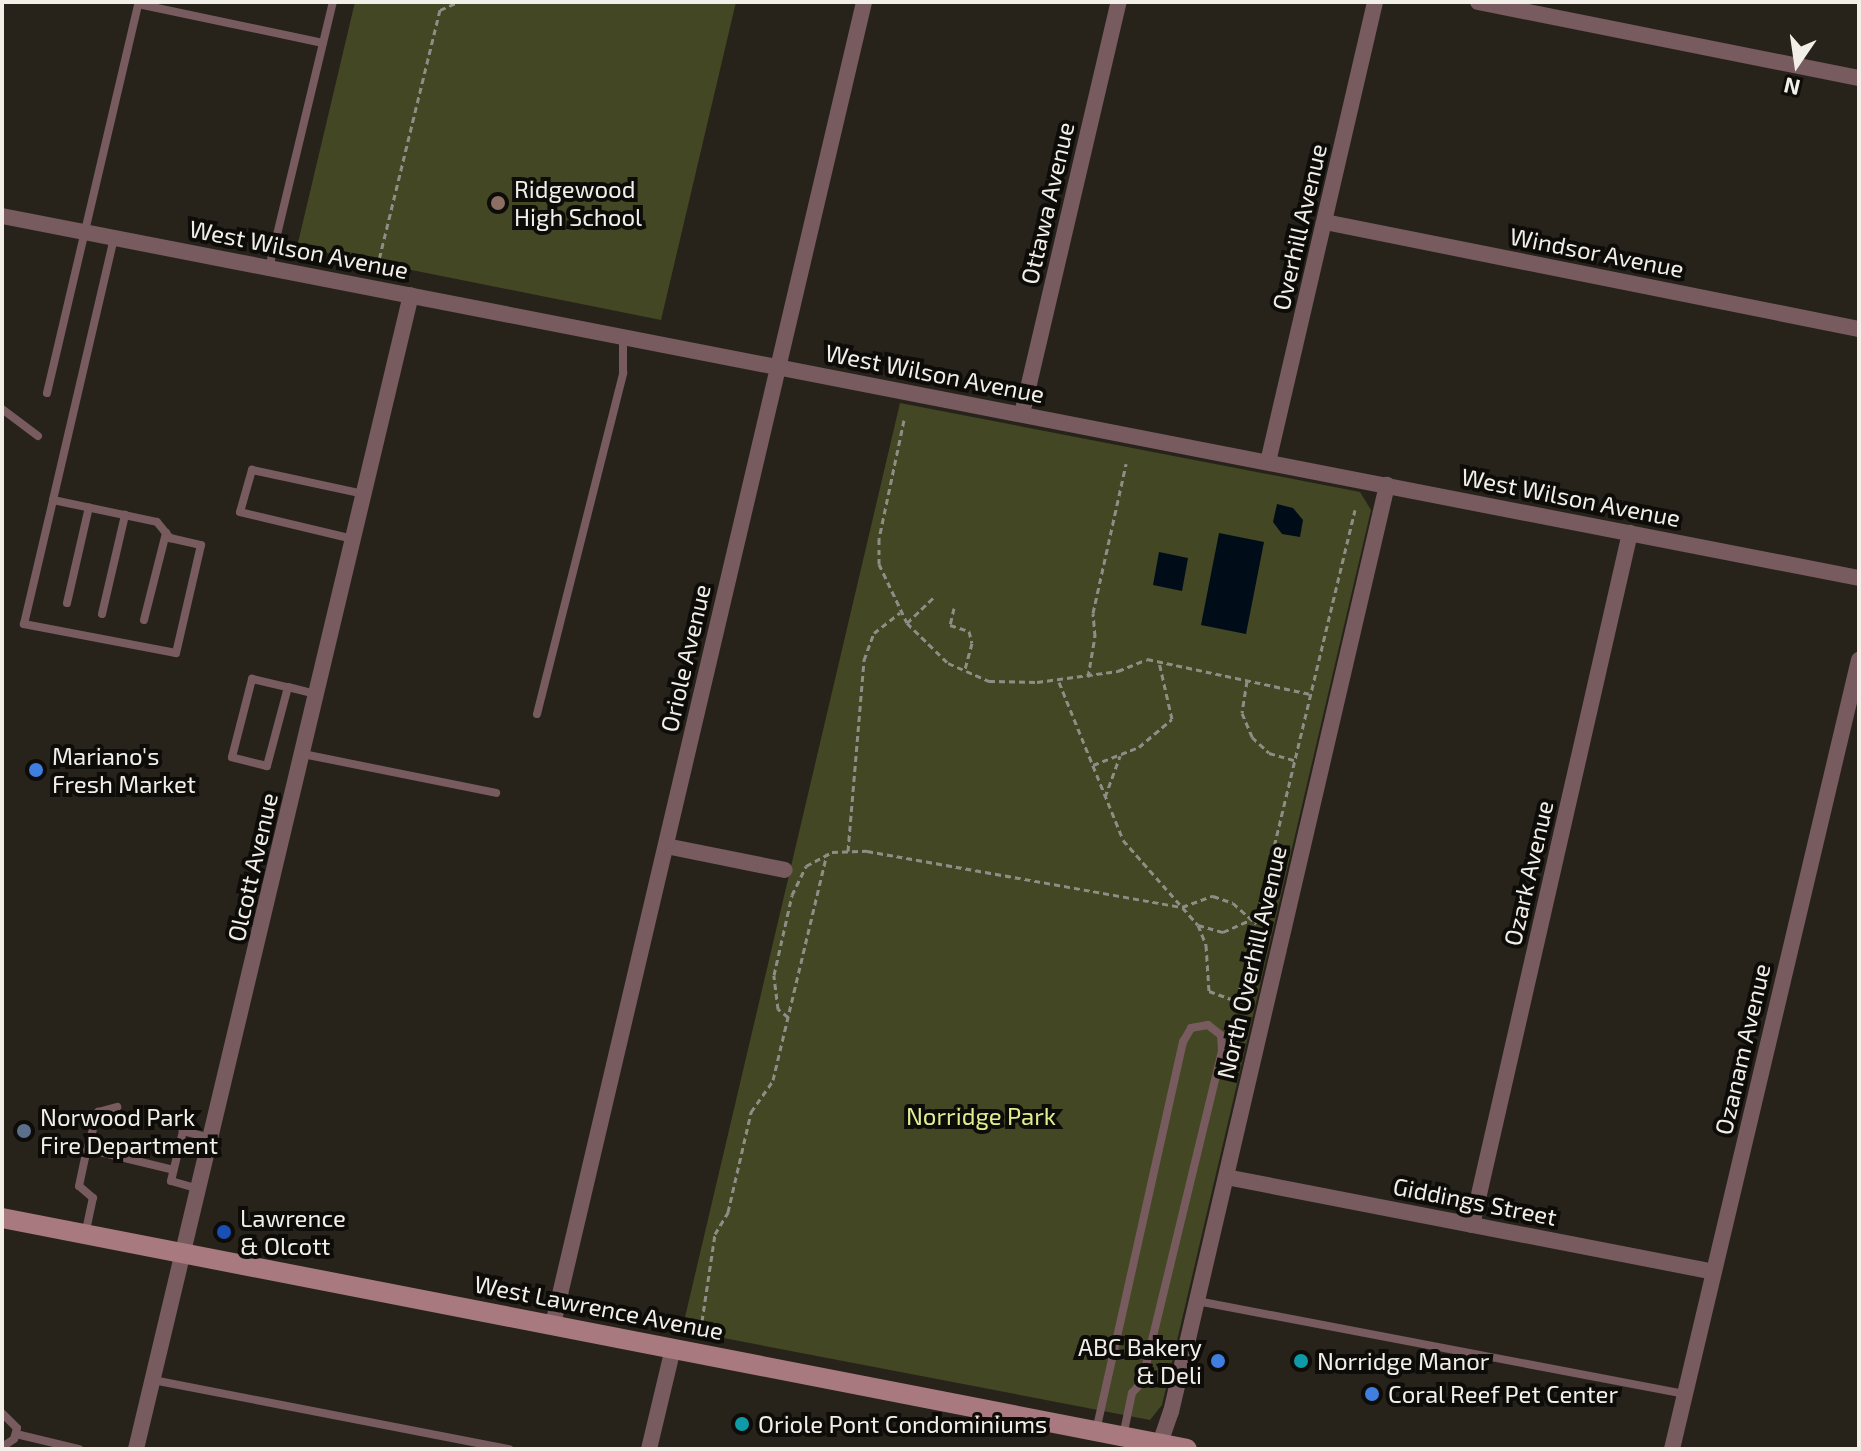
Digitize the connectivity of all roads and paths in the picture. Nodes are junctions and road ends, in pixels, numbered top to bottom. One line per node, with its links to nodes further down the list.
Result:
1 (333, 2): 8 (lane)
2 (458, 2): 15 (path)
3 (864, 2): 19 (street, Oriole Avenue)
4 (1119, 2): 22 (street, Ottawa Avenue)
5 (1375, 2): 11 (street, Overhill Avenue)
6 (1478, 2): 9 (street)
7 (139, 3): 8 (lane); 12 (lane)
8 (323, 43): 14 (lane)
9 (1859, 78)
10 (2, 216): 12 (street, West Wilson Avenue)
11 (1325, 222): 17 (street, Windsor Avenue); 25 (street, Overhill Avenue)
12 (83, 232): 13 (street, West Wilson Avenue); 20 (lane)
13 (114, 238): 14 (street, West Wilson Avenue); 29 (lane)
14 (269, 268): 16 (street, West Wilson Avenue)
15 (377, 268)
16 (411, 295): 18 (street, West Wilson Avenue); 28 (street, Olcott Avenue)
17 (1859, 329)
18 (623, 336): 19 (street, West Wilson Avenue); 53 (lane)
19 (777, 366): 22 (street, West Wilson Avenue); 60 (street, Oriole Avenue)
20 (47, 393)
21 (2, 409): 24 (lane)
22 (1022, 414): 25 (street, West Wilson Avenue)
23 (904, 420): 40 (path)
24 (38, 436)
25 (1268, 462): 27 (street, West Wilson Avenue)
26 (1126, 464): 47 (path)
27 (1387, 485): 34 (street, West Wilson Avenue); 75 (street, North Overhill Avenue)
28 (364, 494): 35 (street, Olcott Avenue); 35 (lane)
29 (53, 500): 30 (lane); 33 (lane)
30 (89, 507): 32 (lane); 38 (lane)
31 (1355, 510): 52 (path)
32 (125, 515): 33 (lane); 41 (lane)
33 (166, 533): 42 (lane)
34 (1630, 533): 36 (street, West Wilson Avenue); 78 (street, Ozark Avenue)
35 (354, 539): 51 (street, Olcott Avenue)
36 (1859, 578)
37 (936, 595): 43 (path)
38 (67, 603)
39 (954, 608): 46 (path)
40 (900, 613): 43 (path); 61 (path)
41 (102, 614)
42 (144, 620)
43 (907, 623): 46 (path)
44 (1859, 660): 81 (street, Ozanam Avenue)
45 (1159, 662): 47 (path); 48 (path); 55 (path)
46 (964, 672): 49 (path)
47 (1088, 677): 49 (path)
48 (1247, 681): 52 (path); 56 (path)
49 (1059, 682): 57 (path)
50 (288, 687): 50 (lane); 51 (lane)
51 (317, 694): 54 (street, Olcott Avenue)
52 (1310, 694): 56 (path)
53 (537, 714)
54 (303, 754): 58 (lane); 72 (street, Olcott Avenue)
55 (1120, 756): 57 (path); 59 (path)
56 (1294, 760): 66 (path)
57 (1092, 765): 59 (path)
58 (496, 793)
59 (1105, 797): 64 (path)
60 (666, 846): 63 (street); 84 (street, Oriole Avenue)
61 (848, 851): 62 (path); 64 (path)
62 (827, 853): 68 (path); 68 (path)
63 (785, 870)
64 (1182, 907): 65 (path); 67 (path)
65 (1248, 921): 66 (path); 67 (path)
66 (1256, 924): 67 (path)
67 (1198, 925)
68 (788, 1017): 83 (path)
69 (117, 1107): 73 (lane)
70 (154, 1116): 71 (lane)
71 (183, 1131): 72 (lane); 74 (lane)
72 (212, 1138): 76 (street, Olcott Avenue)
73 (87, 1149): 74 (lane); 79 (lane)
74 (174, 1170): 76 (lane)
75 (1226, 1177): 78 (street, Giddings Street); 82 (street, North Overhill Avenue)
76 (199, 1189): 80 (street, Olcott Avenue)
77 (2, 1218): 79 (main road, West Lawrence Avenue)
78 (1472, 1225): 81 (street, Giddings Street)
79 (85, 1235): 80 (main road, West Lawrence Avenue)
80 (183, 1255): 84 (main road, West Lawrence Avenue); 86 (street, Olcott Avenue)
81 (1714, 1272): 87 (street, Ozanam Avenue)
82 (1197, 1301): 87 (lane); 92 (street, North Overhill Avenue)
83 (702, 1321)
84 (553, 1324): 85 (main road, West Lawrence Avenue)
85 (673, 1348): 89 (main road, West Lawrence Avenue); 97 (street)
86 (153, 1380): 95 (street, Olcott Avenue); 96 (lane)
87 (1685, 1394): 99 (street, Ozanam Avenue)
88 (2, 1413): 90 (lane)
89 (1096, 1431): 91 (main road, West Lawrence Avenue); 91 (lane)
90 (16, 1434): 93 (lane); 94 (lane)
91 (1123, 1436): 92 (main road, West Lawrence Avenue)
92 (1159, 1446): 98 (main road, West Lawrence Avenue)
93 (2, 1447)
94 (79, 1449)
95 (136, 1449)
96 (509, 1449)
97 (649, 1449)
98 (1187, 1449)
99 (1672, 1449)

